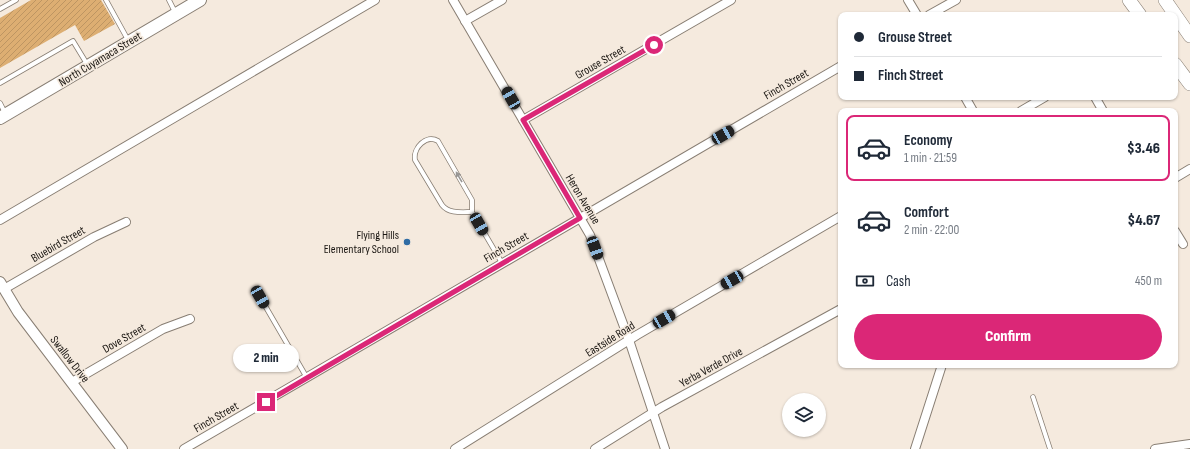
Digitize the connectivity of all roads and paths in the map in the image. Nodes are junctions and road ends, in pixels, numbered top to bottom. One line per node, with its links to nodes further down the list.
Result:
1 (16, 0): 13 (lane)
2 (106, 0): 24 (lane)
3 (169, 0): 18 (lane)
4 (200, 0): 18 (main road, North Cuyamaca Street)
5 (375, 0): 40 (street)
6 (453, 0): 21 (street, Heron Avenue)
7 (502, 0): 21 (street)
8 (731, 0): 34 (street, Grouse Street)
9 (908, 0): 15 (street)
10 (956, 0): 16 (street)
11 (1129, 0): 17 (main road)
12 (1165, 0): 14 (main road)
13 (0, 9)
14 (1173, 11)
15 (915, 12)
16 (935, 12)
17 (1138, 12)
18 (177, 14): 24 (main road, North Cuyamaca Street)
19 (1178, 17): 22 (main road)
20 (1178, 18): 23 (main road)
21 (465, 21): 34 (street, Heron Avenue)
22 (1190, 30)
23 (1190, 36)
24 (129, 42): 25 (main road, North Cuyamaca Street)
25 (88, 66): 28 (lane); 33 (main road, North Cuyamaca Street)
26 (838, 68): 38 (street, Finch Street)
27 (1178, 68): 29 (main road)
28 (0, 84)
29 (1190, 84)
30 (1040, 100): 32 (street)
31 (0, 103): 33 (lane)
32 (1026, 108)
33 (3, 117)
34 (523, 120): 38 (street, Heron Avenue)
35 (1190, 169): 36 (street)
36 (1178, 176)
37 (472, 212): 37 (lane, one-way to 37); 44 (lane)
38 (580, 218): 44 (street, Finch Street); 49 (street, Heron Avenue)
39 (838, 218): 49 (street, Eastside Road)
40 (0, 220)
41 (126, 222): 45 (street, Bluebird Street)
42 (1178, 236): 43 (street)
43 (1183, 244)
44 (502, 264): 51 (street, Finch Street)
45 (2, 286): 52 (street, Swallow Drive)
46 (260, 297): 51 (lane)
47 (838, 311): 54 (street, Yerba Verde Drive)
48 (190, 319): 52 (street, Dove Street)
49 (629, 340): 54 (street, Heron Avenue); 58 (street, Eastside Road)
50 (941, 368): 61 (street)
51 (308, 378): 57 (street, Finch Street)
52 (72, 382): 56 (street, Swallow Drive)
53 (1033, 397): 62 (lane)
54 (653, 413): 59 (street, Yerba Verde Drive); 60 (street, Heron Avenue)
55 (1190, 444): 63 (street)
56 (122, 449)
57 (184, 449)
58 (456, 449)
59 (595, 449)
60 (664, 449)
61 (915, 449)
62 (1050, 449)
63 (1155, 449)

